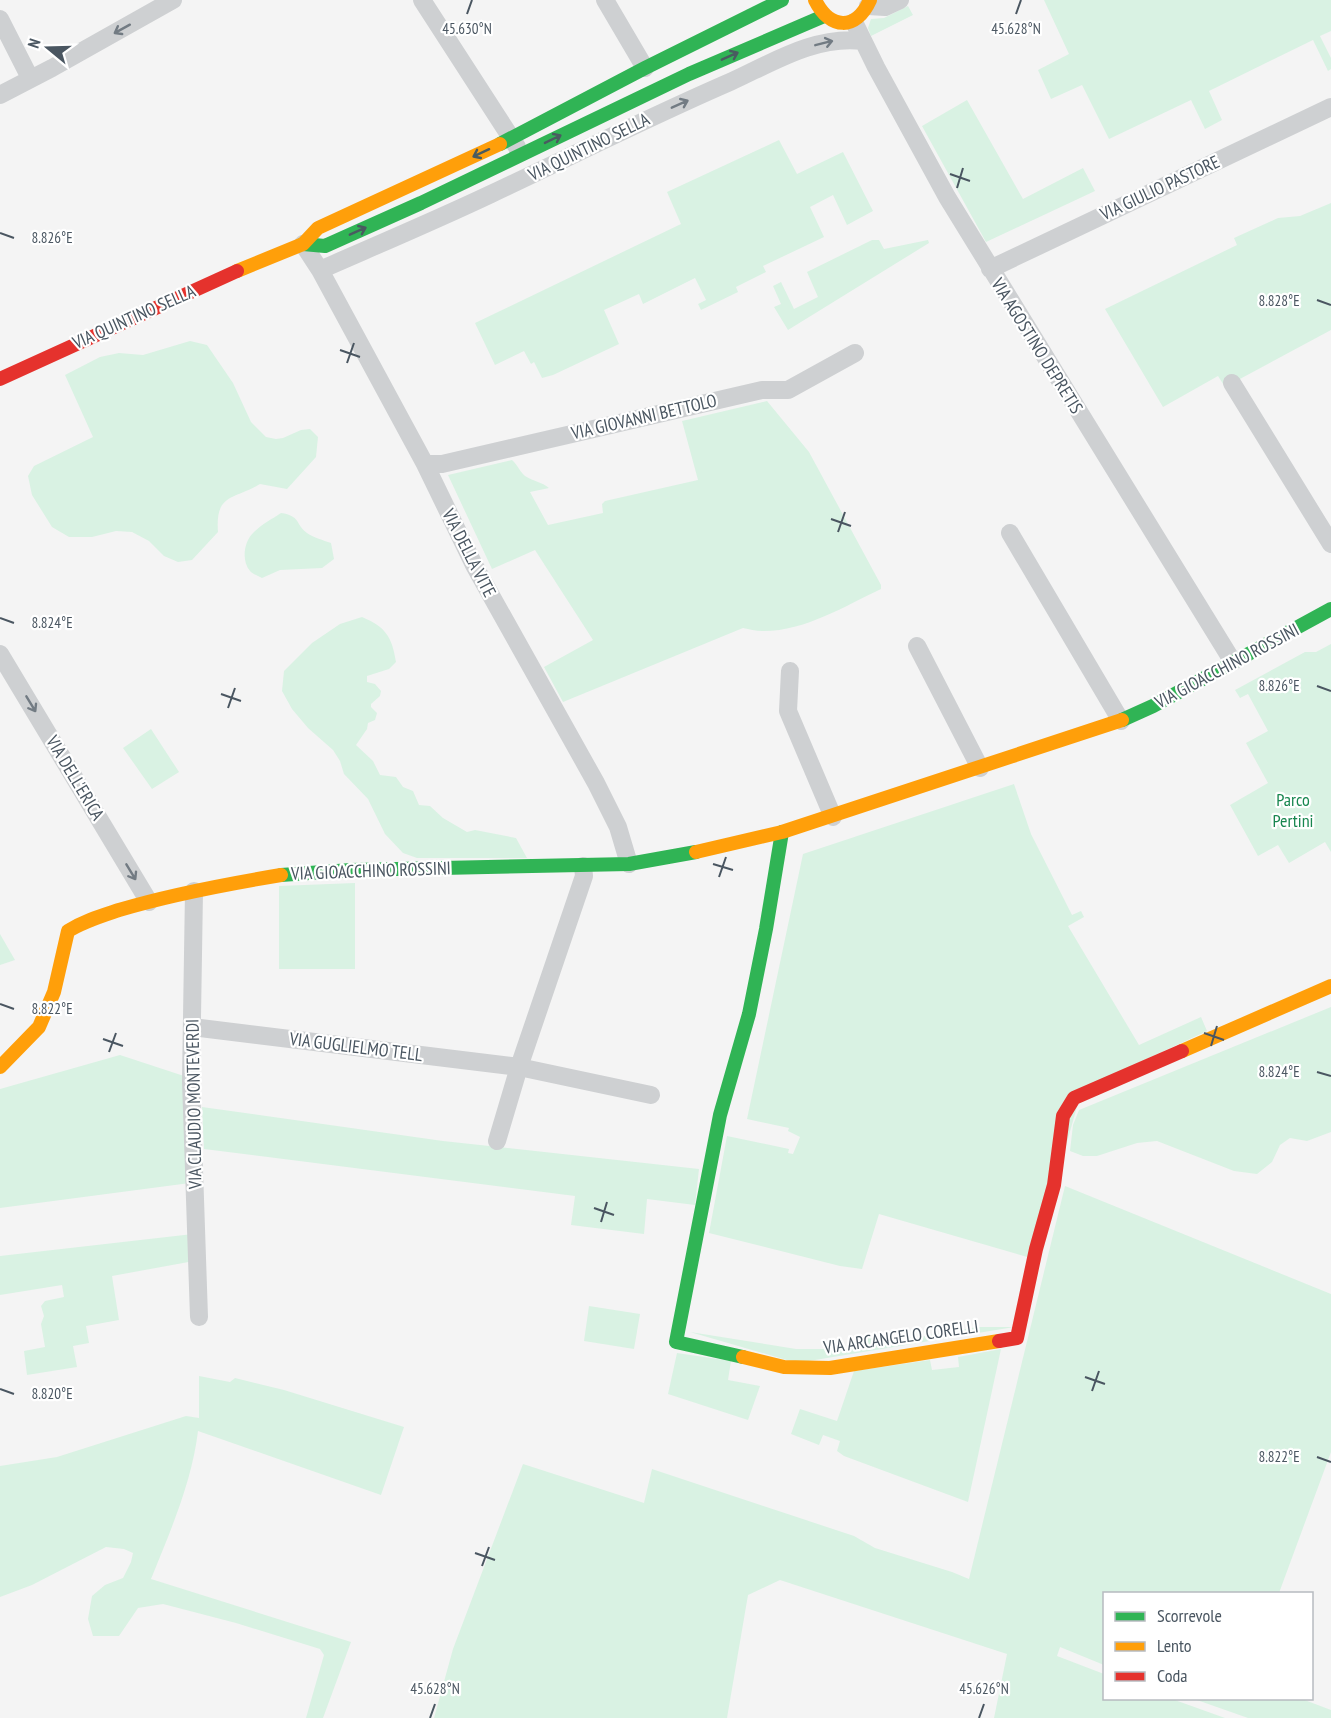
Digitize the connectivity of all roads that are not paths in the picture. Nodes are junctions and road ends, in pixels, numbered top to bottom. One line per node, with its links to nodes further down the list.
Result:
1 (173, 0): 13 (street, one-way to 13)
2 (422, 0): 16 (street)
3 (605, 0): 12 (street)
4 (782, 0): 12 (street, VIA QUINTINO SELLA)
5 (815, 0): 8 (street)
6 (900, 0): 7 (street)
7 (869, 3): 10 (street)
8 (824, 16): 10 (street); 16 (street, VIA QUINTINO SELLA, one-way to 8)
9 (0, 19): 13 (street)
10 (854, 22): 11 (street, VIA AGOSTINO DEPRETIS)
11 (863, 41): 18 (street, VIA QUINTINO SELLA, one-way to 11); 20 (street, VIA AGOSTINO DEPRETIS)
12 (645, 68): 16 (street, VIA QUINTINO SELLA)
13 (30, 78): 14 (street)
14 (0, 95)
15 (1331, 107): 20 (street, VIA GIULIO PASTORE)
16 (516, 146): 17 (street, VIA QUINTINO SELLA); 19 (street, VIA QUINTINO SELLA, one-way to 19)
17 (421, 203): 18 (street); 19 (street, VIA QUINTINO SELLA, one-way to 17)
18 (429, 222): 21 (street, VIA QUINTINO SELLA)
19 (303, 244): 21 (street, VIA DELLA VITE); 23 (street, VIA QUINTINO SELLA)
20 (990, 269): 31 (street, VIA AGOSTINO DEPRETIS)
21 (320, 270): 25 (street, VIA DELLA VITE)
22 (855, 353): 25 (street, VIA GIOVANNI BETTOLO)
23 (0, 379)
24 (1232, 383): 27 (street)
25 (425, 464): 37 (street, VIA DELLA VITE)
26 (1010, 533): 33 (street)
27 (1331, 544)
28 (1331, 609): 31 (street, VIA GIOACCHINO ROSSINI)
29 (917, 646): 34 (street)
30 (0, 654): 40 (street, VIA DELL'ERICA, one-way to 40)
31 (1233, 662): 33 (street, VIA GIOACCHINO ROSSINI)
32 (790, 671): 35 (street)
33 (1121, 721): 34 (street, VIA GIOACCHINO ROSSINI)
34 (980, 768): 35 (street, VIA GIOACCHINO ROSSINI)
35 (833, 817): 36 (street, VIA GIOACCHINO ROSSINI)
36 (782, 832): 37 (street, VIA GIOACCHINO ROSSINI); 41 (street, VIA ARCANGELO CORELLI)
37 (629, 864): 38 (street, VIA GIOACCHINO ROSSINI)
38 (583, 866): 39 (street, VIA GIOACCHINO ROSSINI); 43 (street)
39 (194, 891): 40 (street, VIA GIOACCHINO ROSSINI); 42 (street, VIA CLAUDIO MONTEVERDI)
40 (149, 902): 44 (street, VIA GIOACCHINO ROSSINI)
41 (1331, 986)
42 (192, 1027): 43 (street, VIA GUGLIELMO TELL); 47 (street, VIA CLAUDIO MONTEVERDI)
43 (519, 1066): 45 (street, VIA GUGLIELMO TELL); 46 (street)
44 (0, 1067)
45 (651, 1095)
46 (497, 1141)
47 (199, 1317)

